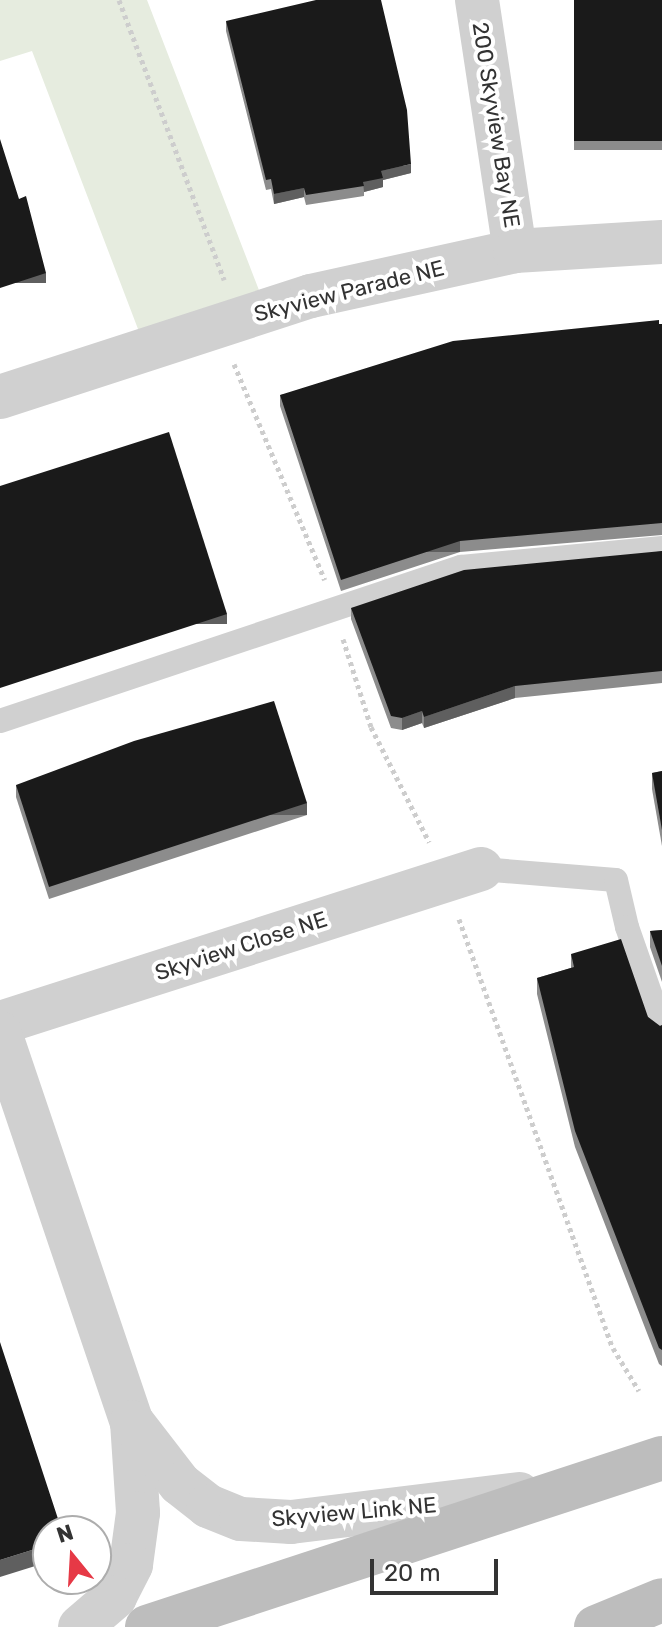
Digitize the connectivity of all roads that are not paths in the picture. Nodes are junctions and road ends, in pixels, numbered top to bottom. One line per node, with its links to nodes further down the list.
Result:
1 (477, 0): 3 (street, 200 Skyview Bay NE)
2 (662, 242): 3 (street, Skyview Parade NE)
3 (515, 251): 4 (street, Skyview Parade NE)
4 (0, 397)
5 (662, 548): 6 (lane)
6 (0, 721)
7 (463, 874): 8 (street, Skyview Close NE); 9 (lane)
8 (0, 1023)
9 (662, 1027)
10 (0, 1033): 11 (street, Skyview Link NE)
11 (132, 1422): 13 (street, Skyview Link NE); 15 (street, Skyview Link NE)
12 (662, 1458): 13 (main road)
13 (568, 1488): 16 (main road)
14 (662, 1600): 17 (main road)
15 (80, 1627)
16 (147, 1627)
17 (596, 1627)

